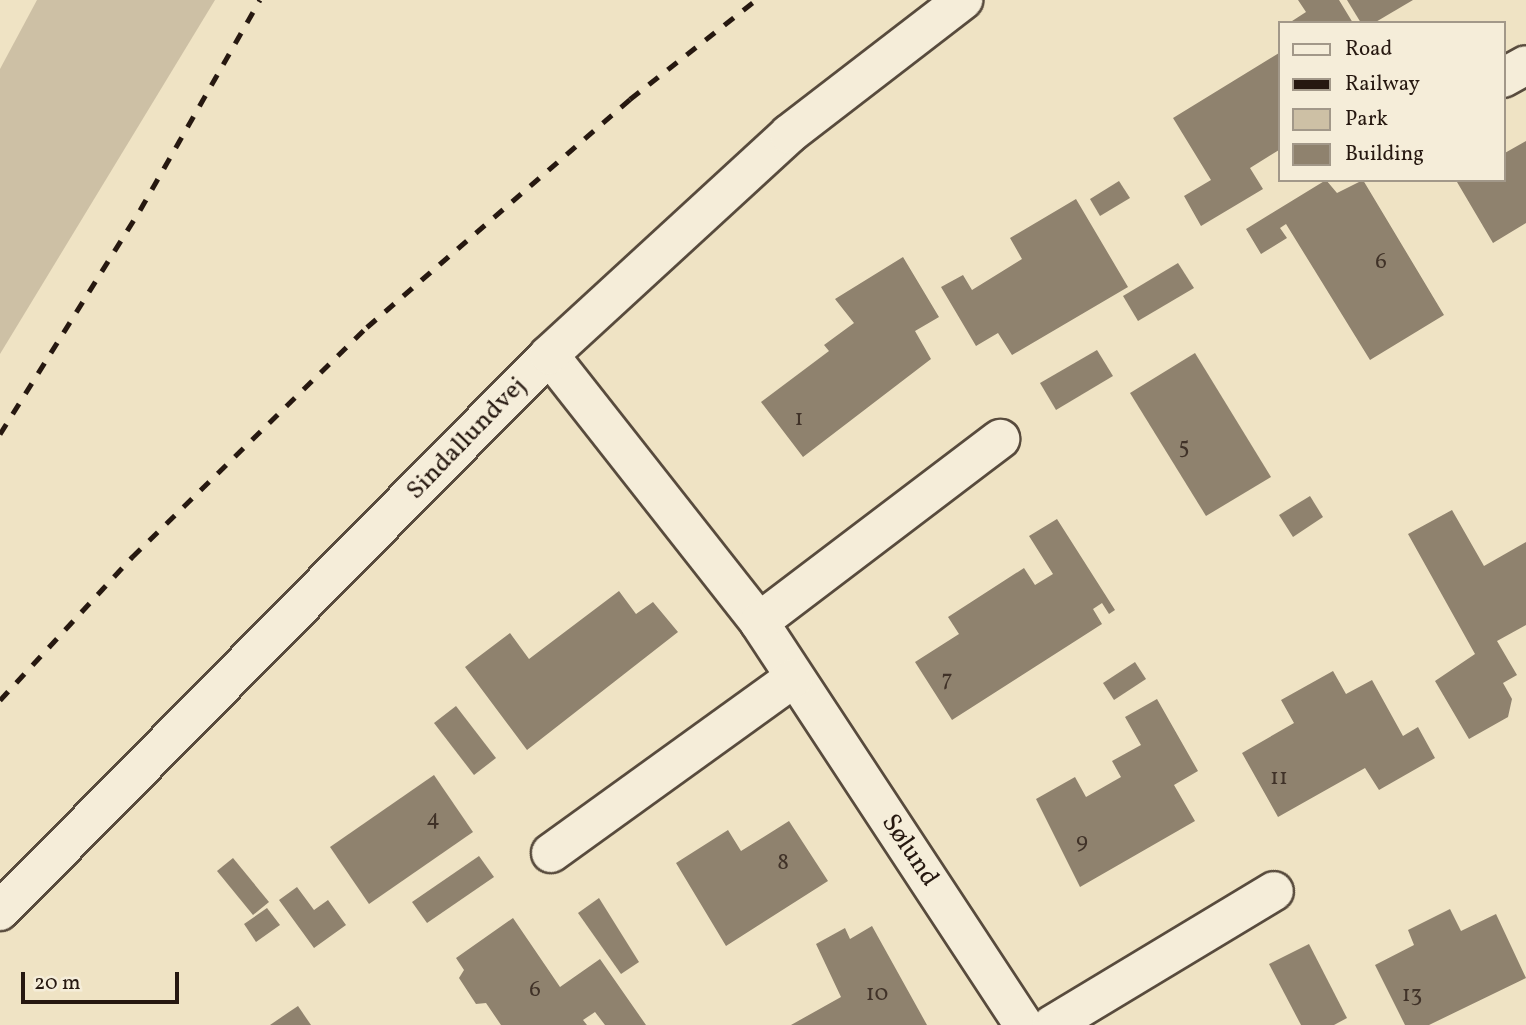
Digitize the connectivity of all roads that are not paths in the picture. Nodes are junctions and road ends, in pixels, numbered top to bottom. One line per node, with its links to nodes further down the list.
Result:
1 (963, 0): 4 (street, Sindallundvej)
2 (1526, 65): 3 (street)
3 (1505, 77)
4 (549, 355): 6 (street, Sølund); 10 (street, Sindallundvej)
5 (1000, 439): 6 (street)
6 (759, 622): 7 (street, Sølund)
7 (794, 678): 8 (street); 11 (street, Sølund)
8 (551, 853)
9 (1274, 891): 12 (street)
10 (0, 911)
11 (1024, 1025)
12 (1052, 1025)

